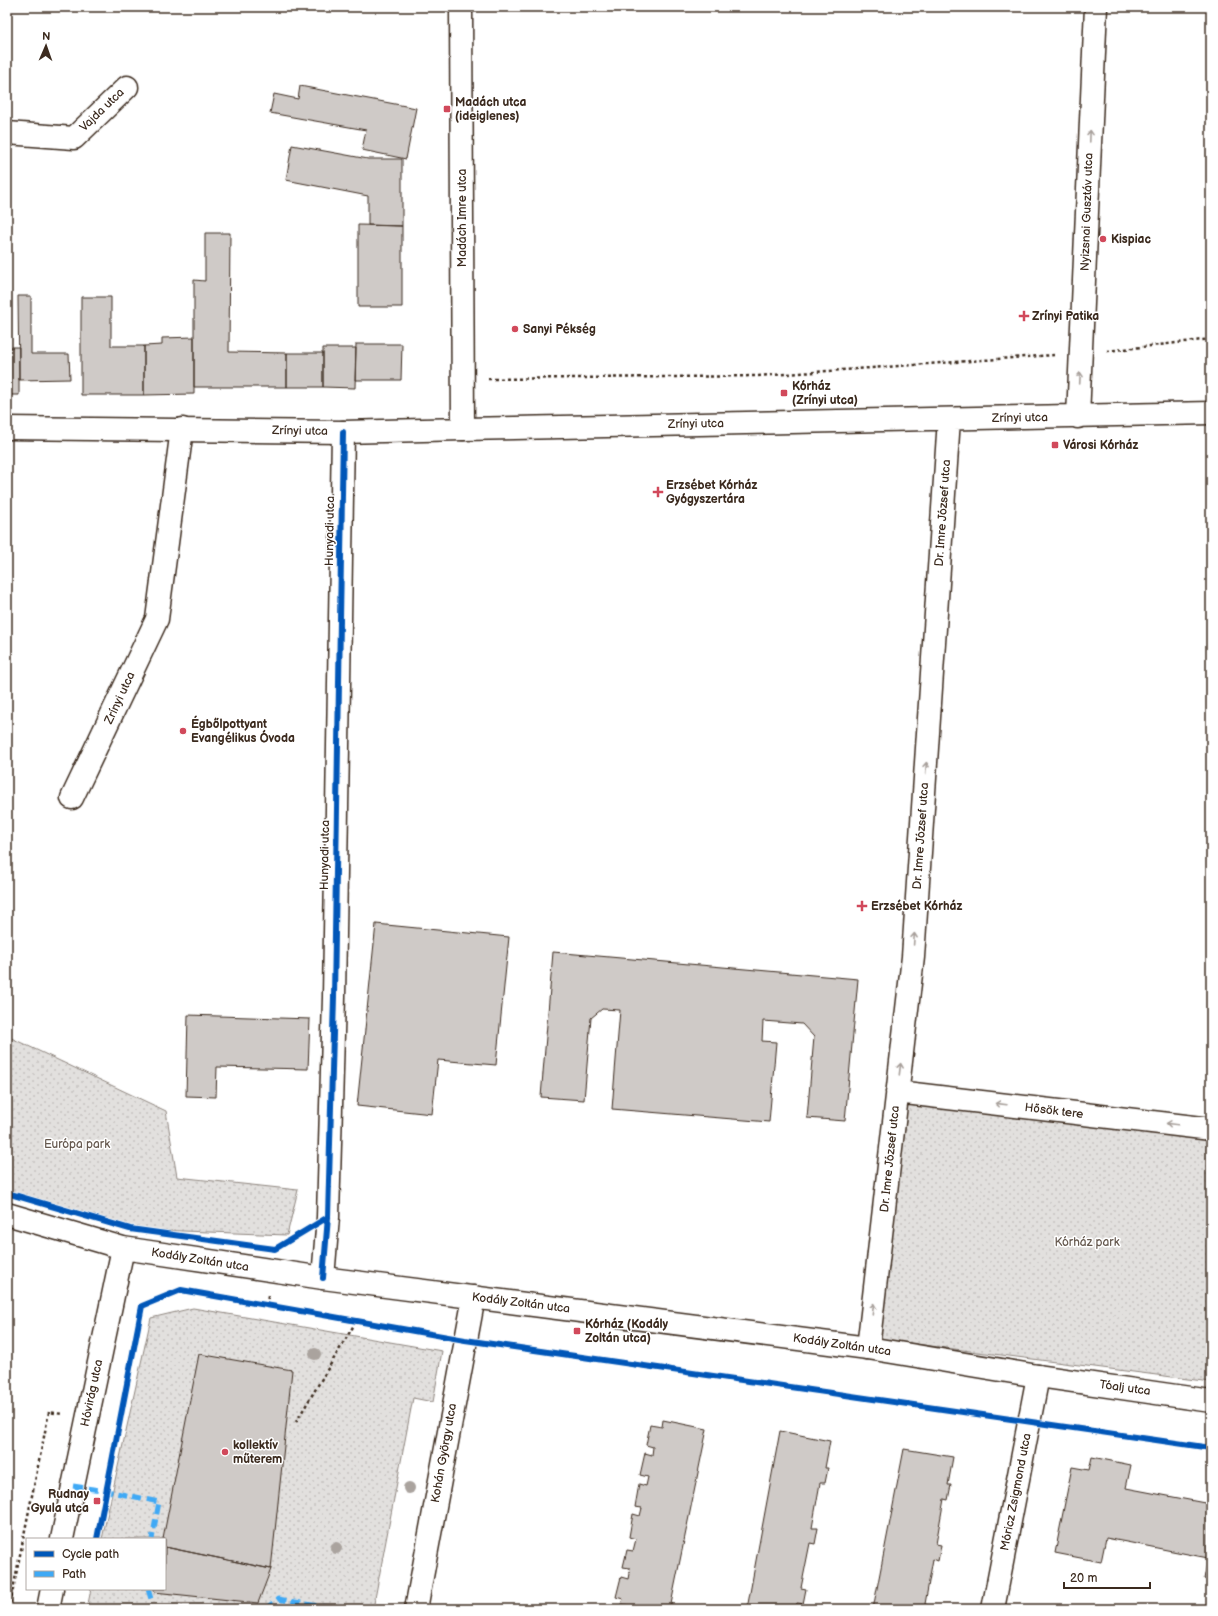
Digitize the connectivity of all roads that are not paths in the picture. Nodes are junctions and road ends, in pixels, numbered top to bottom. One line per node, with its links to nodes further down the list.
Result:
1 (461, 7): 10 (street, Madách Imre utca)
2 (1096, 7): 6 (street, Nyizsnai Gusztáv utca, one-way to 2)
3 (127, 87): 4 (street, Vajda utca)
4 (7, 133)
5 (1211, 413): 6 (street, Zrínyi utca)
6 (1078, 417): 7 (street, Zrínyi utca)
7 (949, 419): 10 (street, Zrínyi utca); 13 (street, Dr. Imre József utca, one-way to 7)
8 (7, 428): 9 (street, Zrínyi utca)
9 (182, 429): 11 (street, Zrínyi utca); 12 (street, Zrínyi utca)
10 (463, 429): 11 (street, Zrínyi utca)
11 (343, 432): 17 (street, Hunyadi utca)
12 (72, 798)
13 (897, 1092): 14 (street, Hősök tere, one-way to 13); 19 (street, Dr. Imre József utca, one-way to 13)
14 (1211, 1129)
15 (7, 1214): 16 (street, Kodály Zoltán utca)
16 (123, 1248): 17 (street, Kodály Zoltán utca); 22 (street, Hóvirág utca)
17 (323, 1278): 18 (street, Kodály Zoltán utca)
18 (474, 1297): 19 (street, Kodály Zoltán utca); 25 (street, Kohán György utca)
19 (868, 1348): 20 (street, Kodály Zoltán utca)
20 (1038, 1376): 21 (street, Tóalj utca); 26 (street, Móricz Zsigmond utca)
21 (1211, 1401)
22 (62, 1538)
23 (52, 1590): 24 (street)
24 (48, 1609)
25 (416, 1609)
26 (993, 1609)

